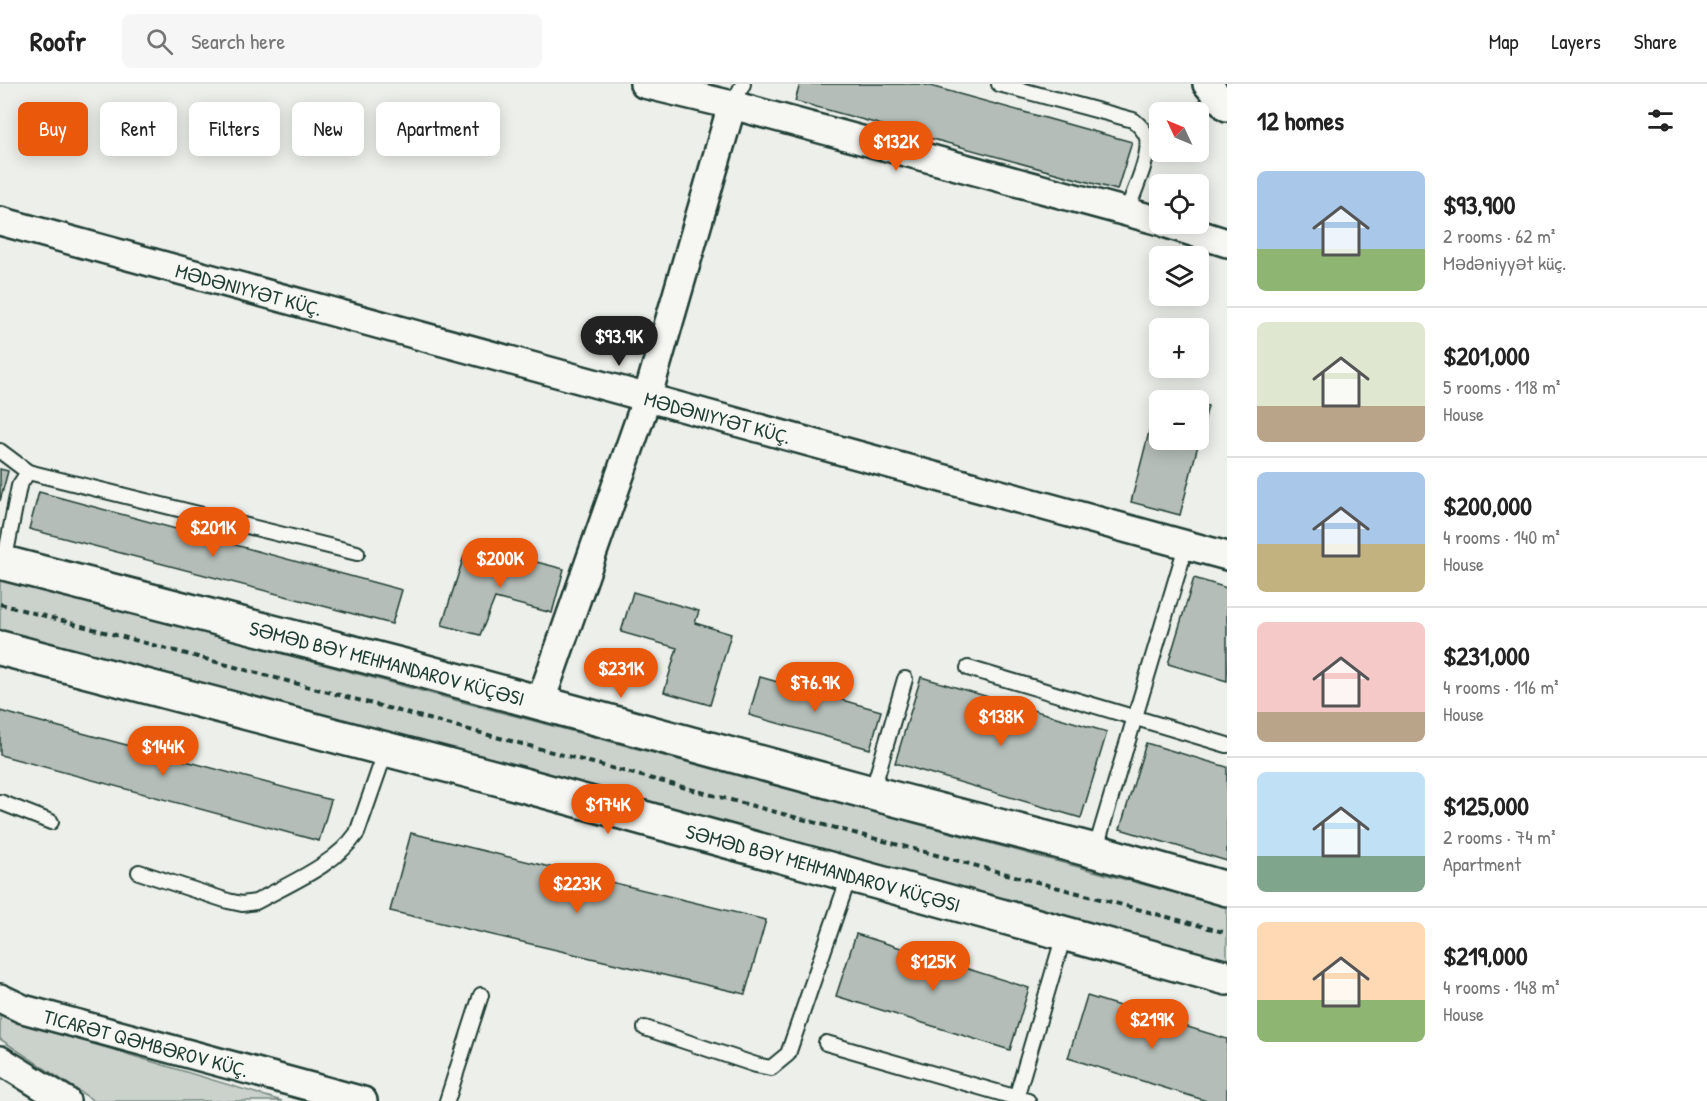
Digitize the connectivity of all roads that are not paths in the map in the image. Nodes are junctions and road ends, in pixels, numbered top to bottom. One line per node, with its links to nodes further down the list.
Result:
1 (644, 84): 4 (street)
2 (999, 84): 6 (lane)
3 (1207, 84): 5 (street)
4 (737, 95): 6 (street); 11 (street)
5 (1227, 107)
6 (1127, 211): 7 (street)
7 (1149, 218)
8 (0, 221): 11 (street, MƏDƏNIYYƏT KÜÇ.)
9 (1199, 234): 10 (street)
10 (1227, 243)
11 (647, 398): 14 (street, MƏDƏNIYYƏT KÜÇ.); 21 (street)
12 (0, 450): 13 (lane)
13 (28, 472): 15 (lane); 17 (lane)
14 (1186, 546): 16 (street, MƏDƏNIYYƏT KÜÇ.); 22 (lane)
15 (357, 553)
16 (1227, 556)
17 (2, 562): 21 (main road, SƏMƏD BƏY MEHMANDAROV KÜÇƏSI)
18 (0, 648): 24 (main road, SƏMƏD BƏY MEHMANDAROV KÜÇƏSI)
19 (968, 668): 22 (lane)
20 (905, 679): 25 (lane)
21 (540, 703): 25 (main road, SƏMƏD BƏY MEHMANDAROV KÜÇƏSI)
22 (1135, 717): 23 (lane); 28 (lane)
23 (1227, 745)
24 (386, 750): 29 (lane); 30 (main road, SƏMƏD BƏY MEHMANDAROV KÜÇƏSI)
25 (872, 793): 28 (main road, SƏMƏD BƏY MEHMANDAROV KÜÇƏSI)
26 (0, 802): 27 (lane)
27 (51, 822)
28 (1095, 851): 31 (main road, SƏMƏD BƏY MEHMANDAROV KÜÇƏSI)
29 (139, 872)
30 (850, 874): 32 (main road, SƏMƏD BƏY MEHMANDAROV KÜÇƏSI); 36 (lane)
31 (1227, 889)
32 (1065, 935): 33 (main road, SƏMƏD BƏY MEHMANDAROV KÜÇƏSI); 39 (lane)
33 (1227, 978)
34 (481, 995): 42 (lane)
35 (0, 998): 41 (street, TICARƏT QƏMBƏROV KÜÇ.)
36 (645, 1029)
37 (826, 1043): 39 (lane)
38 (0, 1060): 40 (street)
39 (1022, 1099)
40 (66, 1101)
41 (363, 1101)
42 (447, 1101)

